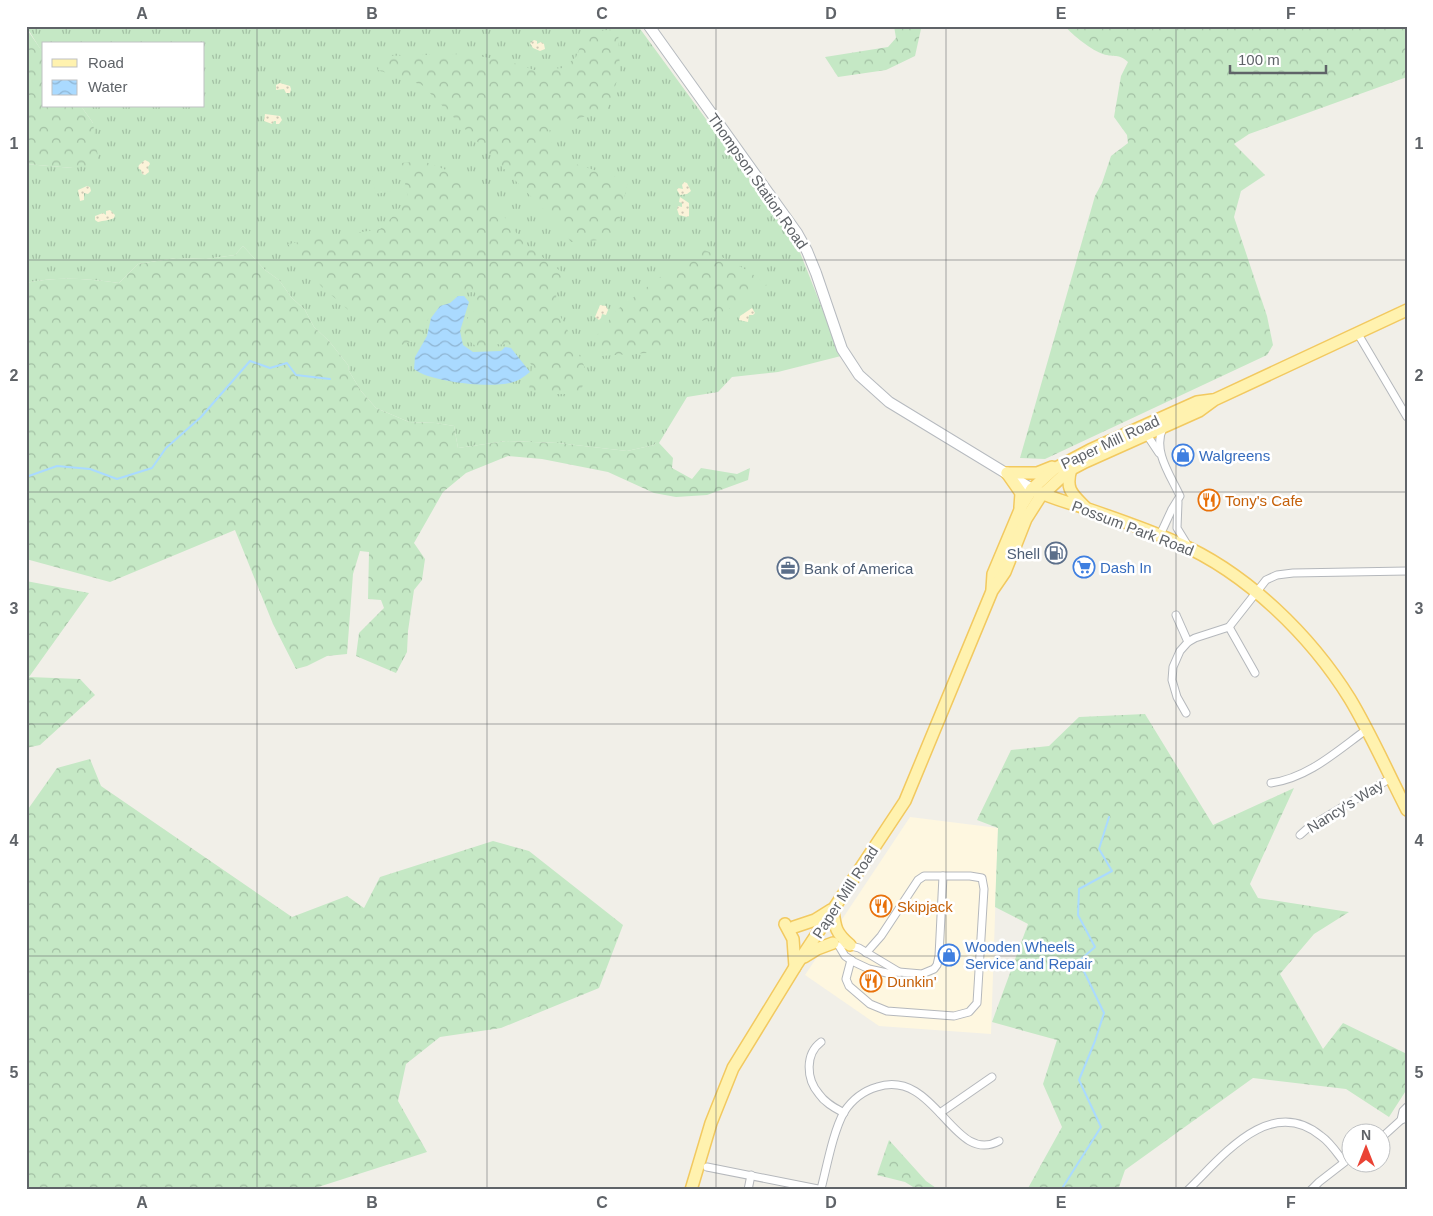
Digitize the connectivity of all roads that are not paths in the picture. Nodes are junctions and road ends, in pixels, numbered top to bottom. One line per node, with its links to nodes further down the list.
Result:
1 (649, 26): 11 (street, Thompson Station Road)
2 (1407, 310): 3 (main road, Paper Mill Road)
3 (1358, 334): 4 (main road, Paper Mill Road); 6 (street)
4 (1214, 400): 5 (main road, Paper Mill Road); 7 (main road, Paper Mill Road)
5 (1173, 413): 8 (main road); 10 (main road, Paper Mill Road)
6 (1407, 417)
7 (1163, 428): 8 (main road, Paper Mill Road); 9 (street)
8 (1147, 435): 9 (street); 10 (main road, Paper Mill Road)
9 (1161, 455): 13 (street)
10 (1071, 465): 11 (main road); 12 (main road, Paper Mill Road); 15 (main road)
11 (1007, 473): 12 (street, Thompson Station Road); 14 (main road)
12 (1037, 492): 14 (main road, Paper Mill Road); 15 (main road, Possum Park Road); 19 (main road, Paper Mill Road)
13 (1178, 502): 16 (street); 17 (street)
14 (1020, 509): 19 (main road, Paper Mill Road)
15 (1089, 510): 16 (main road, Possum Park Road)
16 (1160, 535): 17 (main road, Possum Park Road)
17 (1189, 548): 20 (main road, Possum Park Road)
18 (1407, 571): 20 (street)
19 (992, 591): 32 (main road, Paper Mill Road)
20 (1256, 592): 22 (street); 26 (main road, Possum Park Road)
21 (1176, 615): 23 (street)
22 (1229, 627): 23 (street); 24 (street)
23 (1188, 642): 25 (street)
24 (1255, 673)
25 (1186, 713)
26 (1366, 730): 27 (main road, Possum Park Road); 28 (street)
27 (1391, 778): 29 (main road, Possum Park Road); 30 (street, Nancy's Way)
28 (1271, 783)
29 (1407, 810)
30 (1300, 835)
31 (943, 876): 35 (street); 36 (street); 38 (street)
32 (834, 909): 33 (main road, Paper Mill Road); 34 (main road); 37 (main road)
33 (816, 936): 34 (street); 37 (main road, Paper Mill Road)
34 (841, 945): 35 (street); 36 (street); 37 (main road)
35 (866, 953): 38 (street)
36 (851, 960): 38 (street)
37 (797, 965): 52 (main road, Paper Mill Road)
38 (899, 972)
39 (821, 1042): 42 (street)
40 (992, 1077): 43 (street)
41 (1407, 1107): 44 (street)
42 (844, 1113): 43 (street); 51 (street)
43 (940, 1113): 46 (street)
44 (1404, 1119): 45 (street)
45 (1390, 1131)
46 (999, 1141)
47 (1340, 1153): 54 (street)
48 (1340, 1166): 55 (street)
49 (707, 1167): 50 (street)
50 (751, 1175): 51 (street); 53 (street)
51 (822, 1189)
52 (691, 1190)
53 (748, 1190)
54 (1188, 1190)
55 (1311, 1190)

